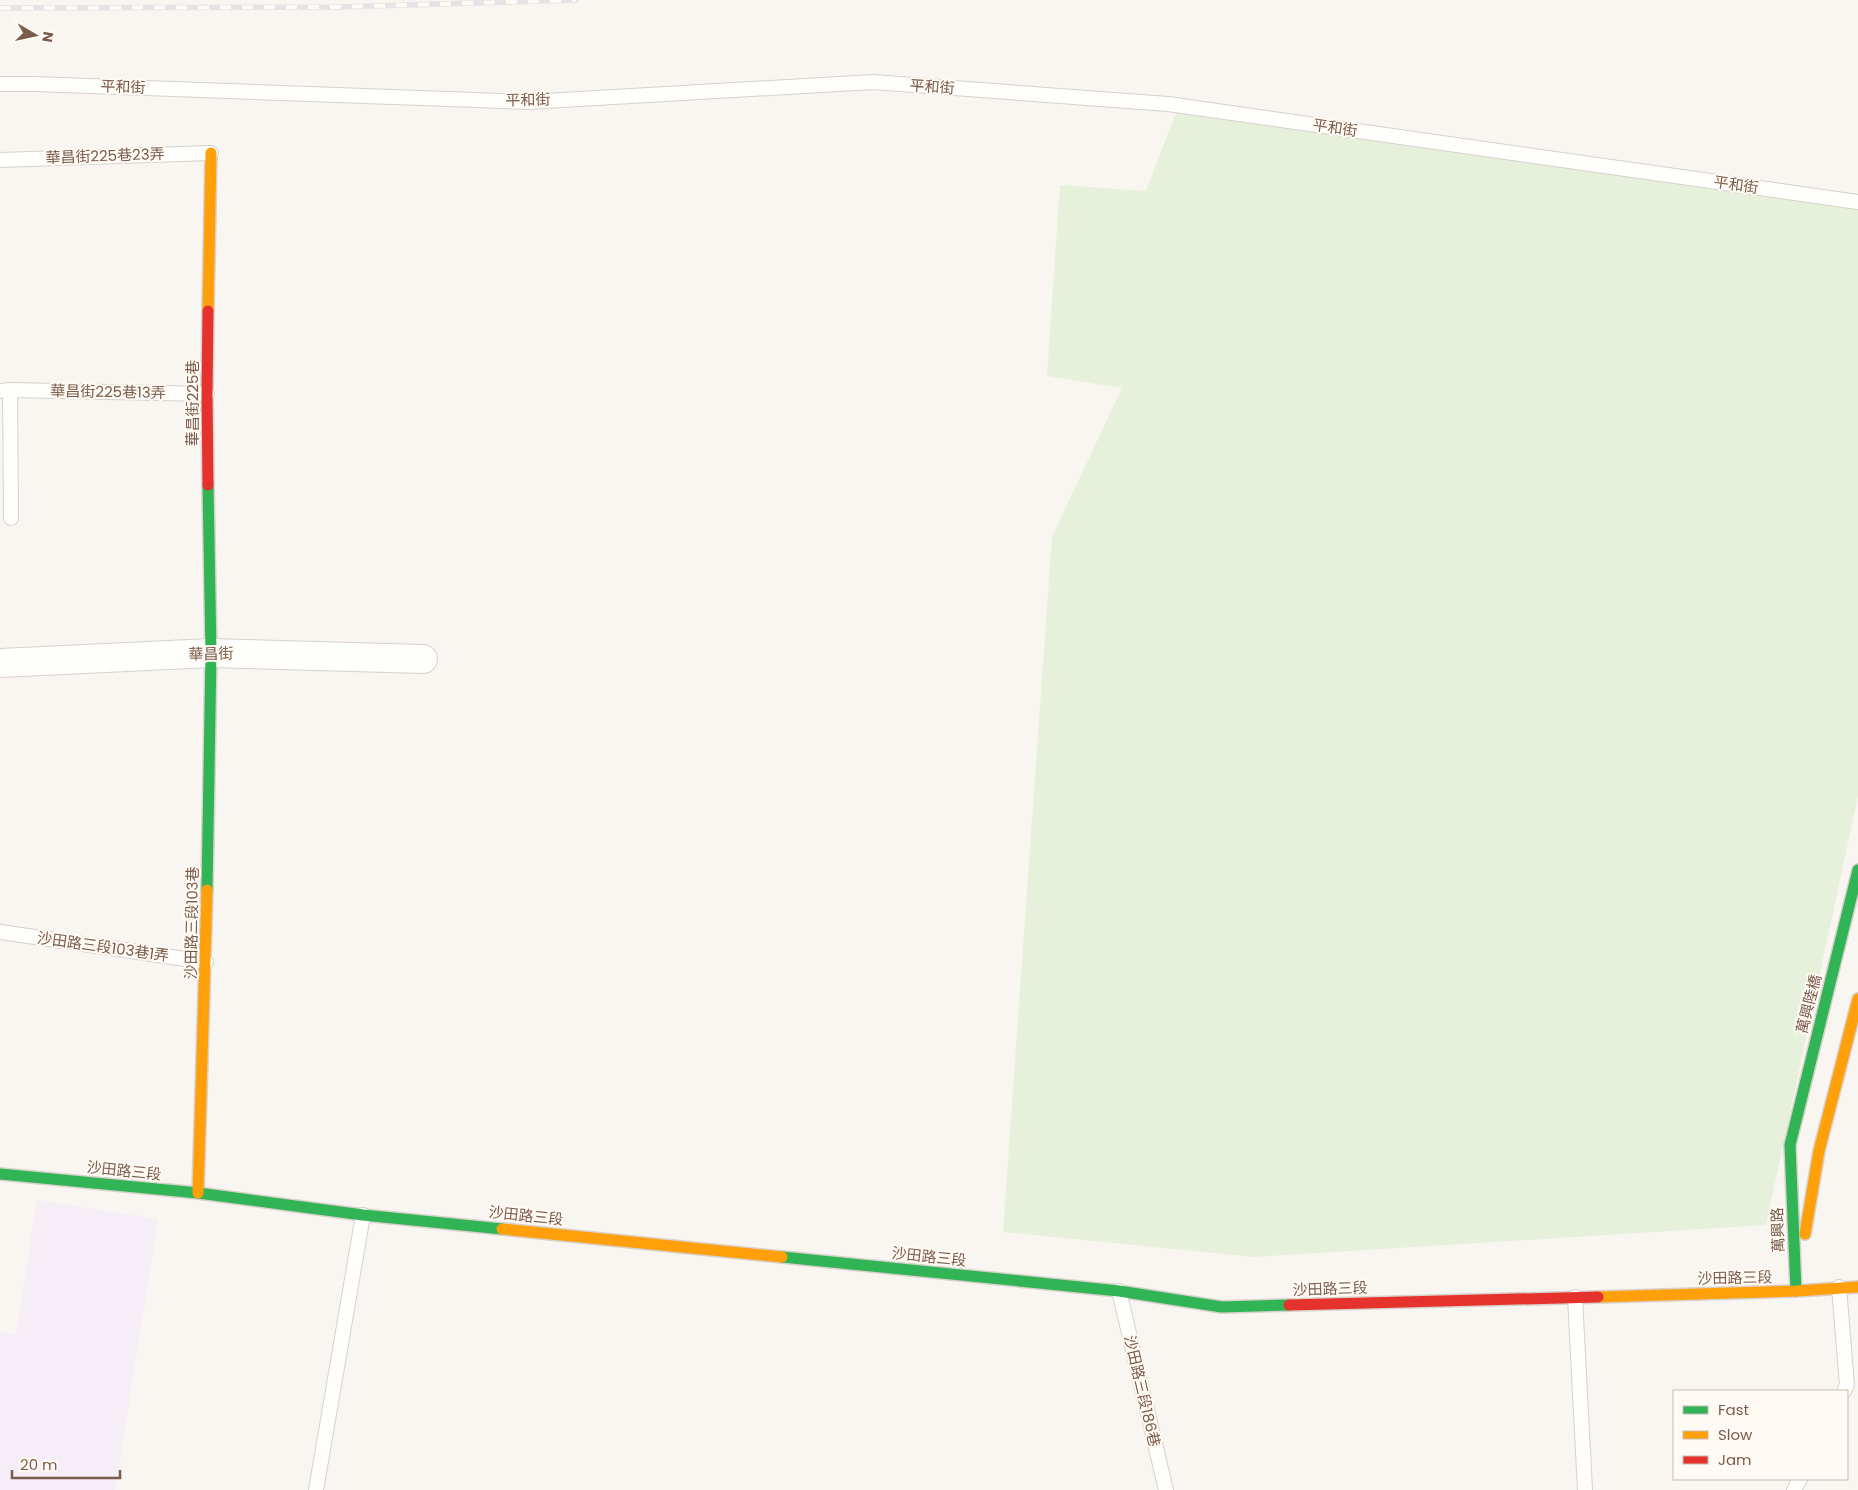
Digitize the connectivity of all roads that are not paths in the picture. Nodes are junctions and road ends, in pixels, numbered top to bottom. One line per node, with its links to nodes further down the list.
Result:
1 (0, 84): 4 (lane, 平和街)
2 (210, 153): 3 (lane, 華昌街225巷23弄); 6 (street, 華昌街225巷)
3 (0, 160)
4 (1858, 202)
5 (5, 391): 6 (lane, 華昌街225巷13弄); 7 (lane, 華昌街225巷13弄)
6 (207, 394): 8 (street, 華昌街225巷)
7 (11, 518)
8 (211, 653): 9 (street, 華昌街); 10 (street, 華昌街); 13 (street, 沙田路三段103巷)
9 (423, 659)
10 (0, 663)
11 (1858, 870): 15 (street, 萬興陸橋)
12 (0, 932): 13 (lane, 沙田路三段103巷1弄)
13 (206, 962): 17 (street, 沙田路三段103巷)
14 (1858, 999): 22 (street, 萬興路)
15 (1790, 1145): 22 (street, 萬興路)
16 (0, 1174): 17 (street, 沙田路三段)
17 (198, 1193): 18 (street, 沙田路三段)
18 (363, 1214): 21 (street, 沙田路三段); 25 (lane)
19 (1858, 1287): 20 (street, 沙田路三段)
20 (1839, 1288): 22 (street, 沙田路三段); 24 (lane)
21 (1119, 1291): 23 (street, 沙田路三段); 26 (lane, 沙田路三段186巷)
22 (1796, 1291): 23 (street, 沙田路三段)
23 (1575, 1297): 27 (lane)
24 (1845, 1390)
25 (316, 1490)
26 (1166, 1490)
27 (1585, 1490)

